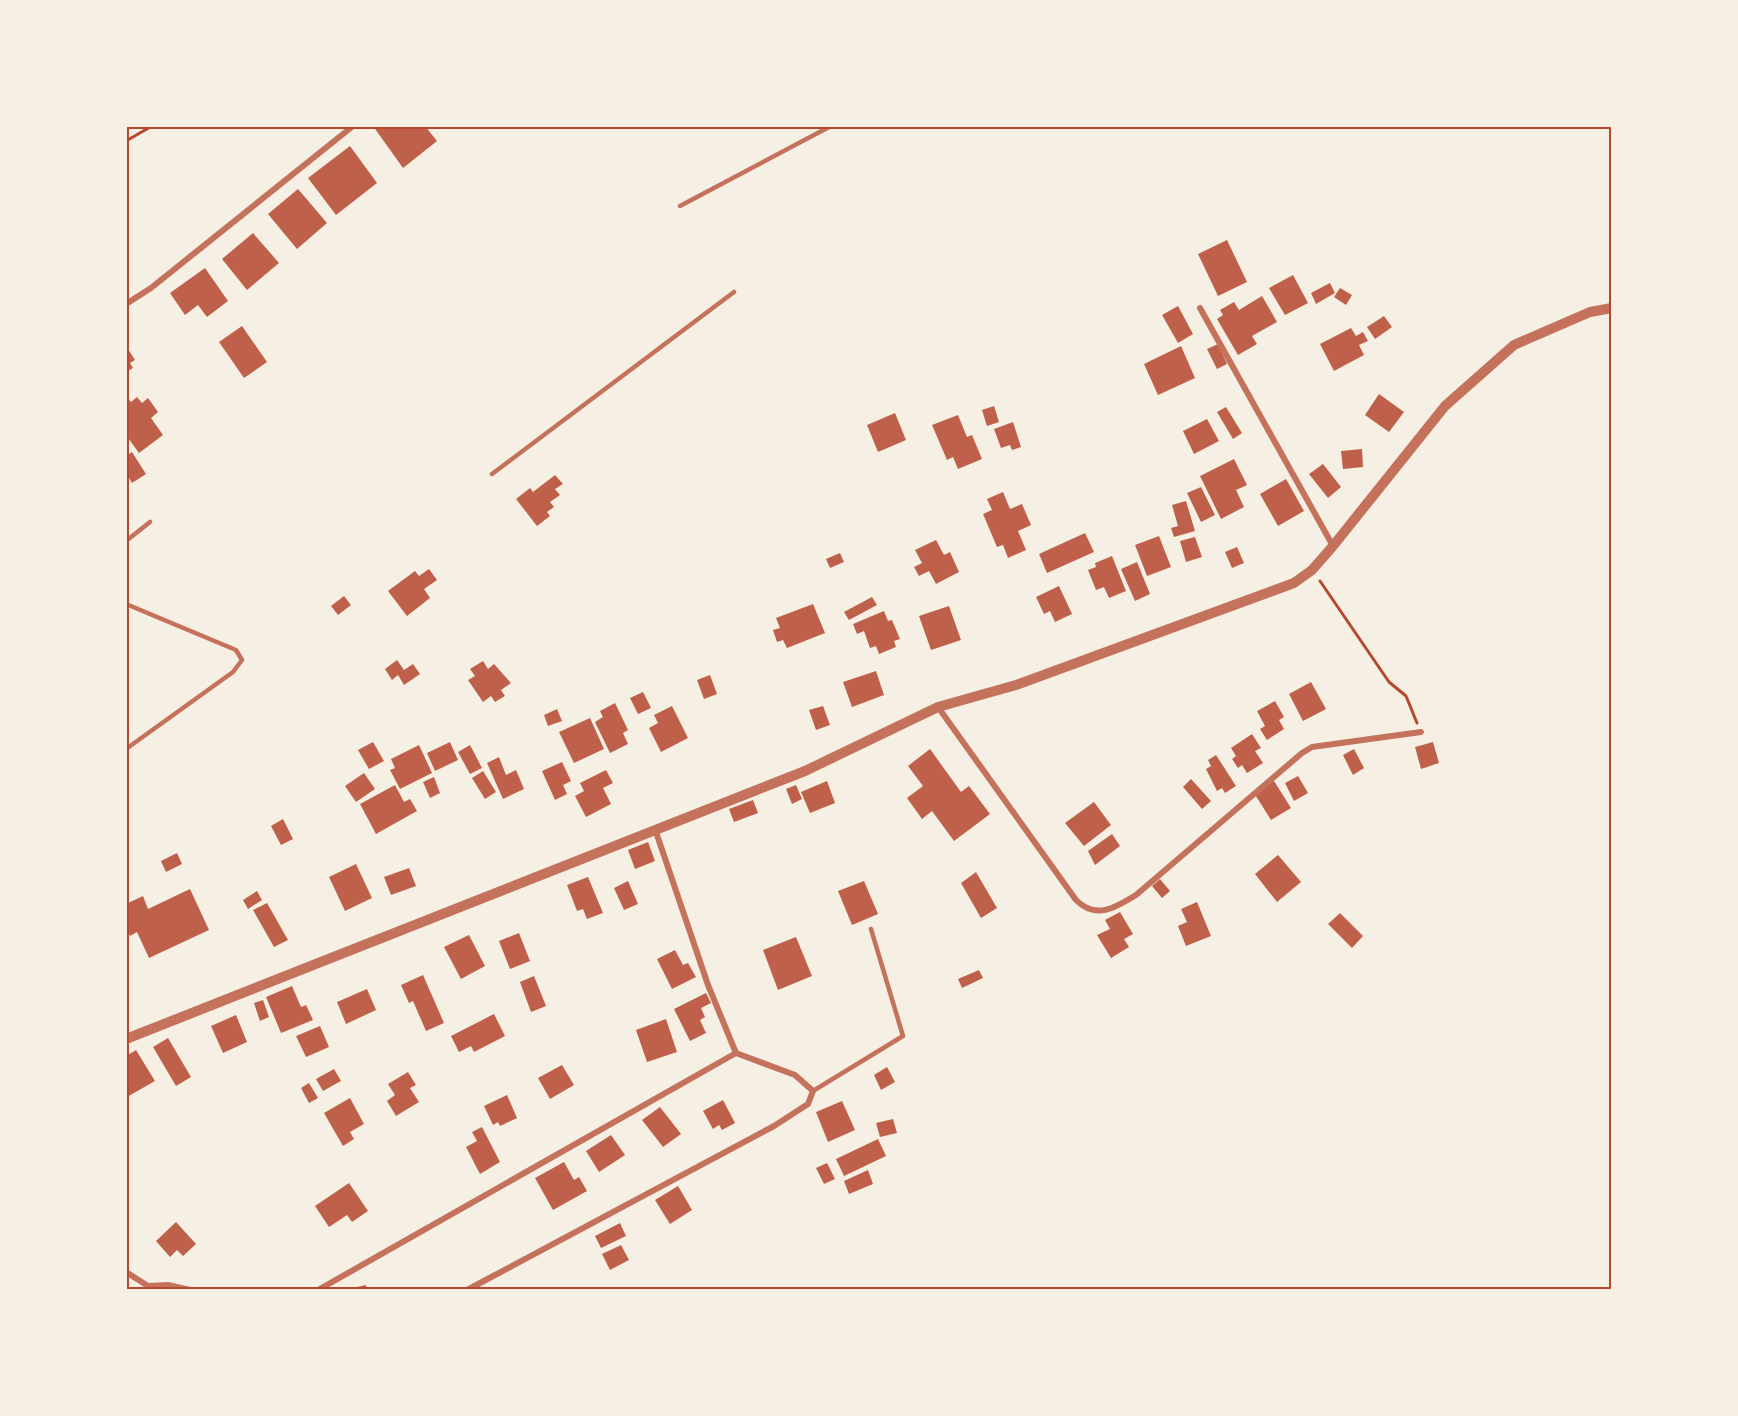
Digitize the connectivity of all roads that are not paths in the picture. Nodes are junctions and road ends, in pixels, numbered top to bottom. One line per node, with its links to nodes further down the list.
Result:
1 (353, 126): 5 (street)
2 (831, 126): 3 (lane)
3 (680, 206)
4 (734, 292): 8 (lane)
5 (126, 304)
6 (1200, 308): 11 (street)
7 (1612, 308): 11 (street)
8 (492, 474)
9 (150, 522): 10 (lane)
10 (126, 541)
11 (1333, 546): 13 (street)
12 (126, 604): 15 (lane)
13 (938, 707): 14 (street); 16 (street)
14 (1421, 732)
15 (126, 749)
16 (655, 828): 18 (street); 19 (street)
17 (871, 929): 20 (lane)
18 (126, 1039)
19 (736, 1053): 20 (street); 23 (street)
20 (813, 1090): 24 (street)
21 (126, 1272): 22 (street)
22 (190, 1290)
23 (318, 1290)
24 (467, 1290)

